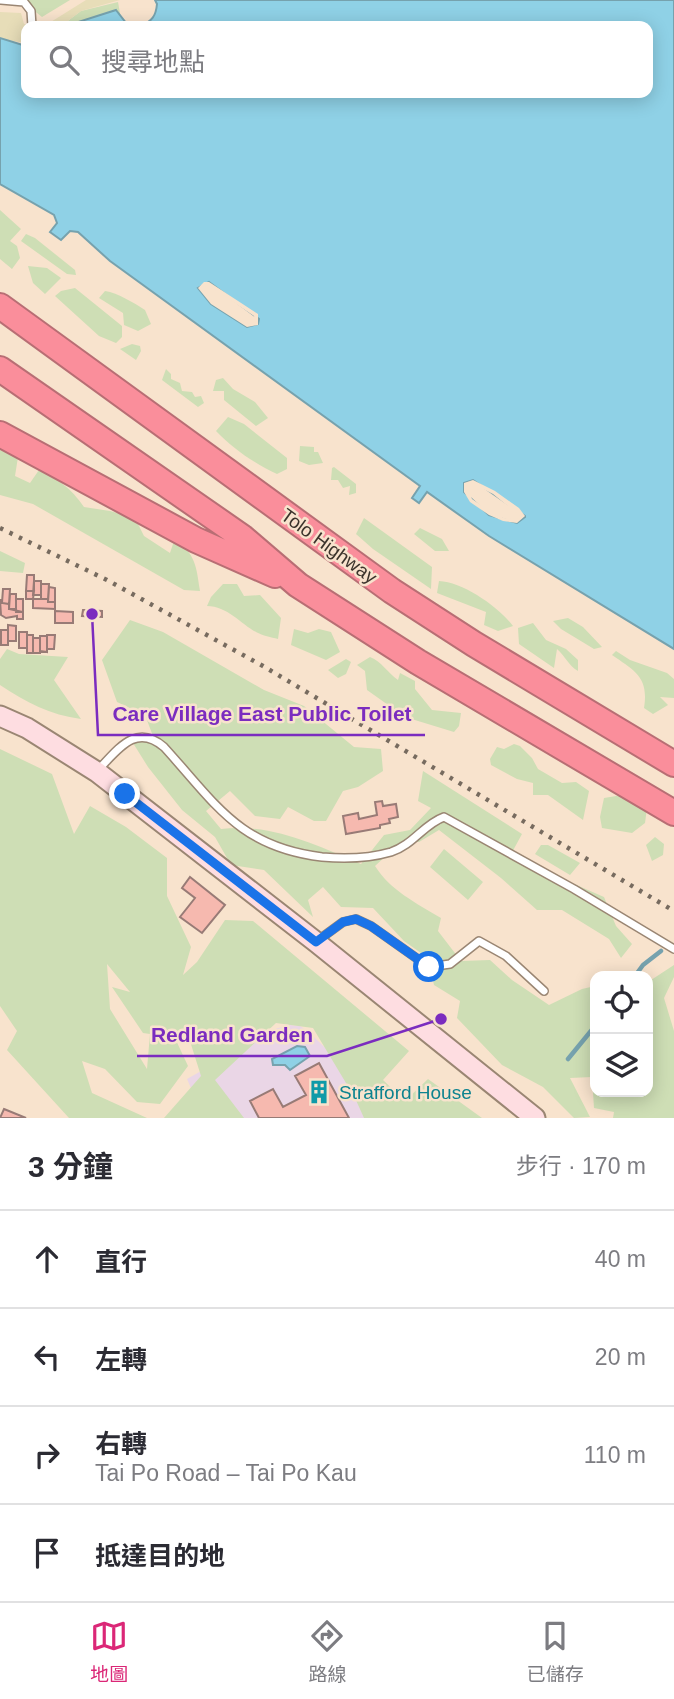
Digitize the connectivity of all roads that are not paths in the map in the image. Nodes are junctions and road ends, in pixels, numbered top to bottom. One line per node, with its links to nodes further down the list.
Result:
1 (1, 0): 2 (lane)
2 (31, 21)
3 (0, 306): 10 (highway, Tolo Highway)
4 (0, 369): 8 (highway)
5 (0, 434): 7 (highway)
6 (0, 445): 7 (highway)
7 (55, 466): 8 (highway)
8 (299, 585): 12 (highway)
9 (0, 716): 11 (main road)
10 (674, 764)
11 (97, 772): 13 (main road); 14 (lane)
12 (674, 813)
13 (316, 942): 15 (lane); 16 (main road)
14 (674, 949)
15 (544, 991)
16 (534, 1118)

